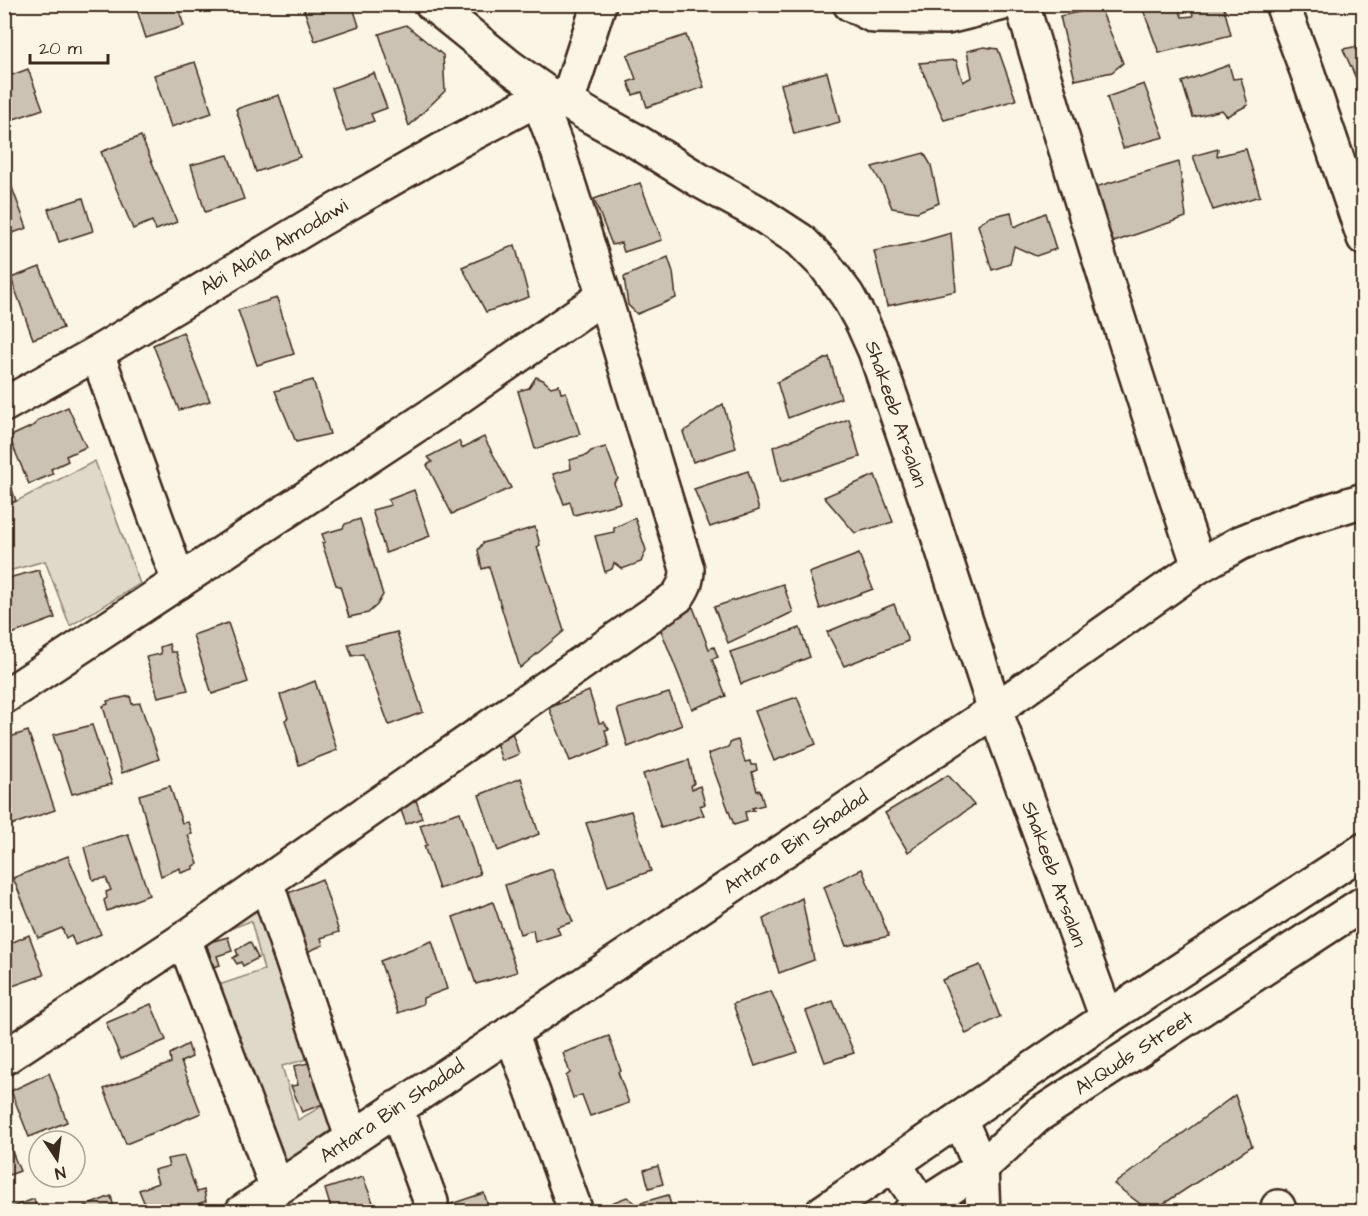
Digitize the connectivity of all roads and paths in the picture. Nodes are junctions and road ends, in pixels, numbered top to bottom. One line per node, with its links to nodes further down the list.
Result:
1 (432, 4): 7 (street, Shakeeb Arsalan)
2 (599, 4): 7 (street)
3 (850, 4): 4 (street)
4 (1000, 4)
5 (1022, 4): 13 (street)
6 (1282, 4): 8 (street)
7 (550, 98): 9 (street); 10 (street, Abi Ala'la Almodawi); 16 (street, Shakeeb Arsalan)
8 (1364, 238)
9 (604, 296): 14 (street); 18 (street)
10 (97, 353): 11 (street, Abi Ala'la Almodawi); 14 (street)
11 (4, 405)
12 (1364, 500): 13 (street, Antara Bin Shadad)
13 (1199, 566): 16 (street, Antara Bin Shadad)
14 (179, 582): 15 (street)
15 (4, 697)
16 (995, 710): 21 (street, Shakeeb Arsalan); 22 (street, Antara Bin Shadad)
17 (1364, 850): 21 (street)
18 (266, 882): 20 (street); 26 (street)
19 (1364, 903): 28 (street, Al-Quds Street)
20 (184, 939): 23 (street); 29 (street)
21 (1107, 1018): 25 (street)
22 (511, 1032): 24 (street, Antara Bin Shadad); 33 (street)
23 (4, 1058)
24 (396, 1108): 26 (street, Antara Bin Shadad); 30 (street)
25 (960, 1119): 27 (street); 28 (street)
26 (352, 1137): 29 (street, Antara Bin Shadad)
27 (894, 1164): 31 (street); 34 (street)
28 (981, 1168): 31 (street, Al-Quds Street); 35 (street)
29 (277, 1188): 32 (street, Antara Bin Shadad)
30 (431, 1202)
31 (919, 1210)
32 (242, 1212)
33 (576, 1212)
34 (823, 1212)
35 (983, 1212)

